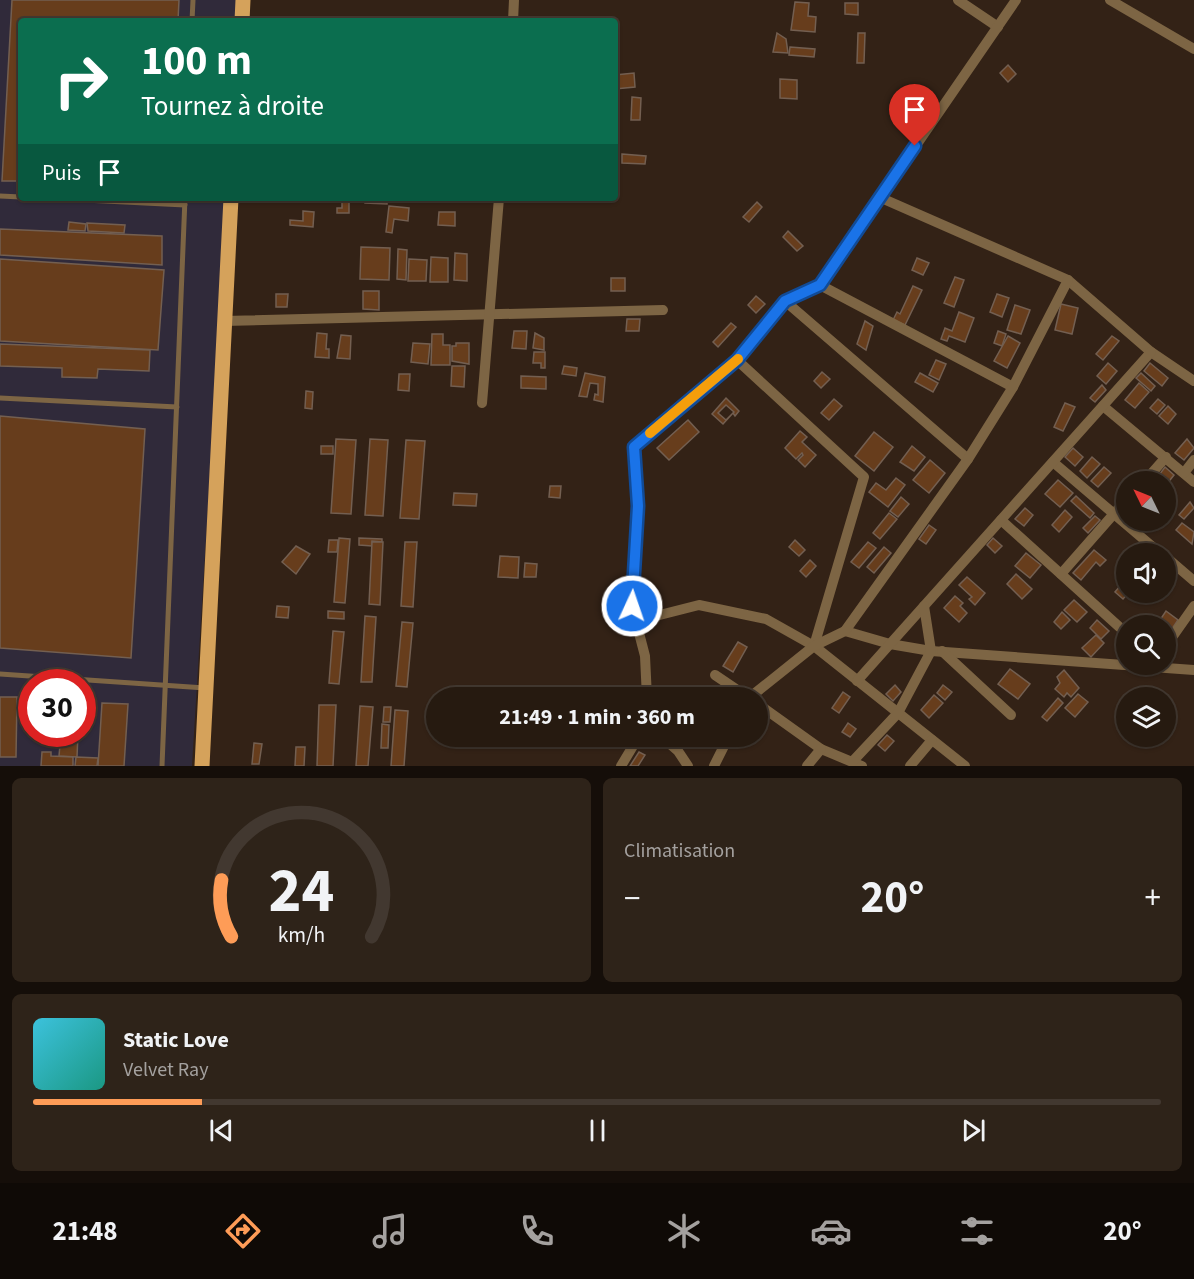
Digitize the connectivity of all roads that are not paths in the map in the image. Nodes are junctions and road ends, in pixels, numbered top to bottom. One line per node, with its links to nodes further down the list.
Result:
1 (193, 0): 7 (lane)
2 (243, 0): 8 (main road)
3 (514, 0): 9 (street)
4 (958, 0): 10 (street)
5 (1016, 0): 10 (street)
6 (1110, 0): 11 (street)
7 (192, 18)
8 (242, 18)
9 (513, 18)
10 (998, 27): 14 (street)
11 (1194, 49)
12 (0, 196): 13 (lane)
13 (18, 197)
14 (879, 197): 18 (street); 19 (street)
15 (185, 201): 31 (lane)
16 (231, 201): 23 (main road)
17 (499, 201): 22 (street)
18 (1068, 280): 24 (street); 27 (street)
19 (820, 285): 20 (street); 27 (street)
20 (785, 301): 25 (street); 33 (street)
21 (663, 310): 22 (street)
22 (489, 314): 23 (street); 29 (street)
23 (224, 321): 65 (main road)
24 (1151, 352): 26 (street); 30 (street)
25 (737, 360): 48 (street); 53 (street)
26 (1194, 381)
27 (1013, 387): 33 (street)
28 (0, 398): 31 (lane)
29 (482, 403)
30 (1103, 406): 32 (street); 35 (street)
31 (177, 407): 61 (lane)
32 (1166, 457): 36 (street); 37 (street)
33 (968, 459): 50 (street)
34 (1194, 460): 37 (street)
35 (1053, 462): 40 (street); 41 (street)
36 (1154, 471)
37 (1184, 473): 38 (street)
38 (1194, 482)
39 (1116, 512): 40 (street)
40 (1114, 514): 42 (street); 44 (street)
41 (1001, 520): 44 (street); 46 (street)
42 (1148, 543)
43 (1176, 566): 45 (street)
44 (1061, 574): 49 (street)
45 (1194, 581)
46 (924, 606): 52 (street); 54 (street)
47 (1194, 606): 51 (street)
48 (636, 621): 53 (street); 62 (street)
49 (1116, 624)
50 (845, 631): 52 (street); 53 (street)
51 (1176, 632)
52 (890, 644): 54 (street); 60 (street)
53 (814, 646): 60 (street); 64 (street)
54 (936, 651): 55 (street); 67 (street); 68 (street)
55 (1116, 664)
56 (1176, 668): 57 (street)
57 (1194, 670)
58 (0, 674): 61 (lane)
59 (715, 675): 63 (street)
60 (857, 681): 67 (street)
61 (165, 684): 65 (lane); 75 (lane)
62 (646, 687)
63 (733, 687)
64 (763, 687)
65 (205, 688): 76 (main road)
66 (768, 711): 73 (street)
67 (898, 713): 69 (street); 74 (street)
68 (1011, 715)
69 (932, 740): 81 (street); 82 (street)
70 (632, 747): 77 (street)
71 (673, 747): 78 (street)
72 (724, 747): 79 (street)
73 (821, 749): 74 (street); 80 (street)
74 (857, 764)
75 (162, 766)
76 (202, 766)
77 (621, 766)
78 (688, 766)
79 (714, 766)
80 (807, 766)
81 (910, 766)
82 (965, 766)

